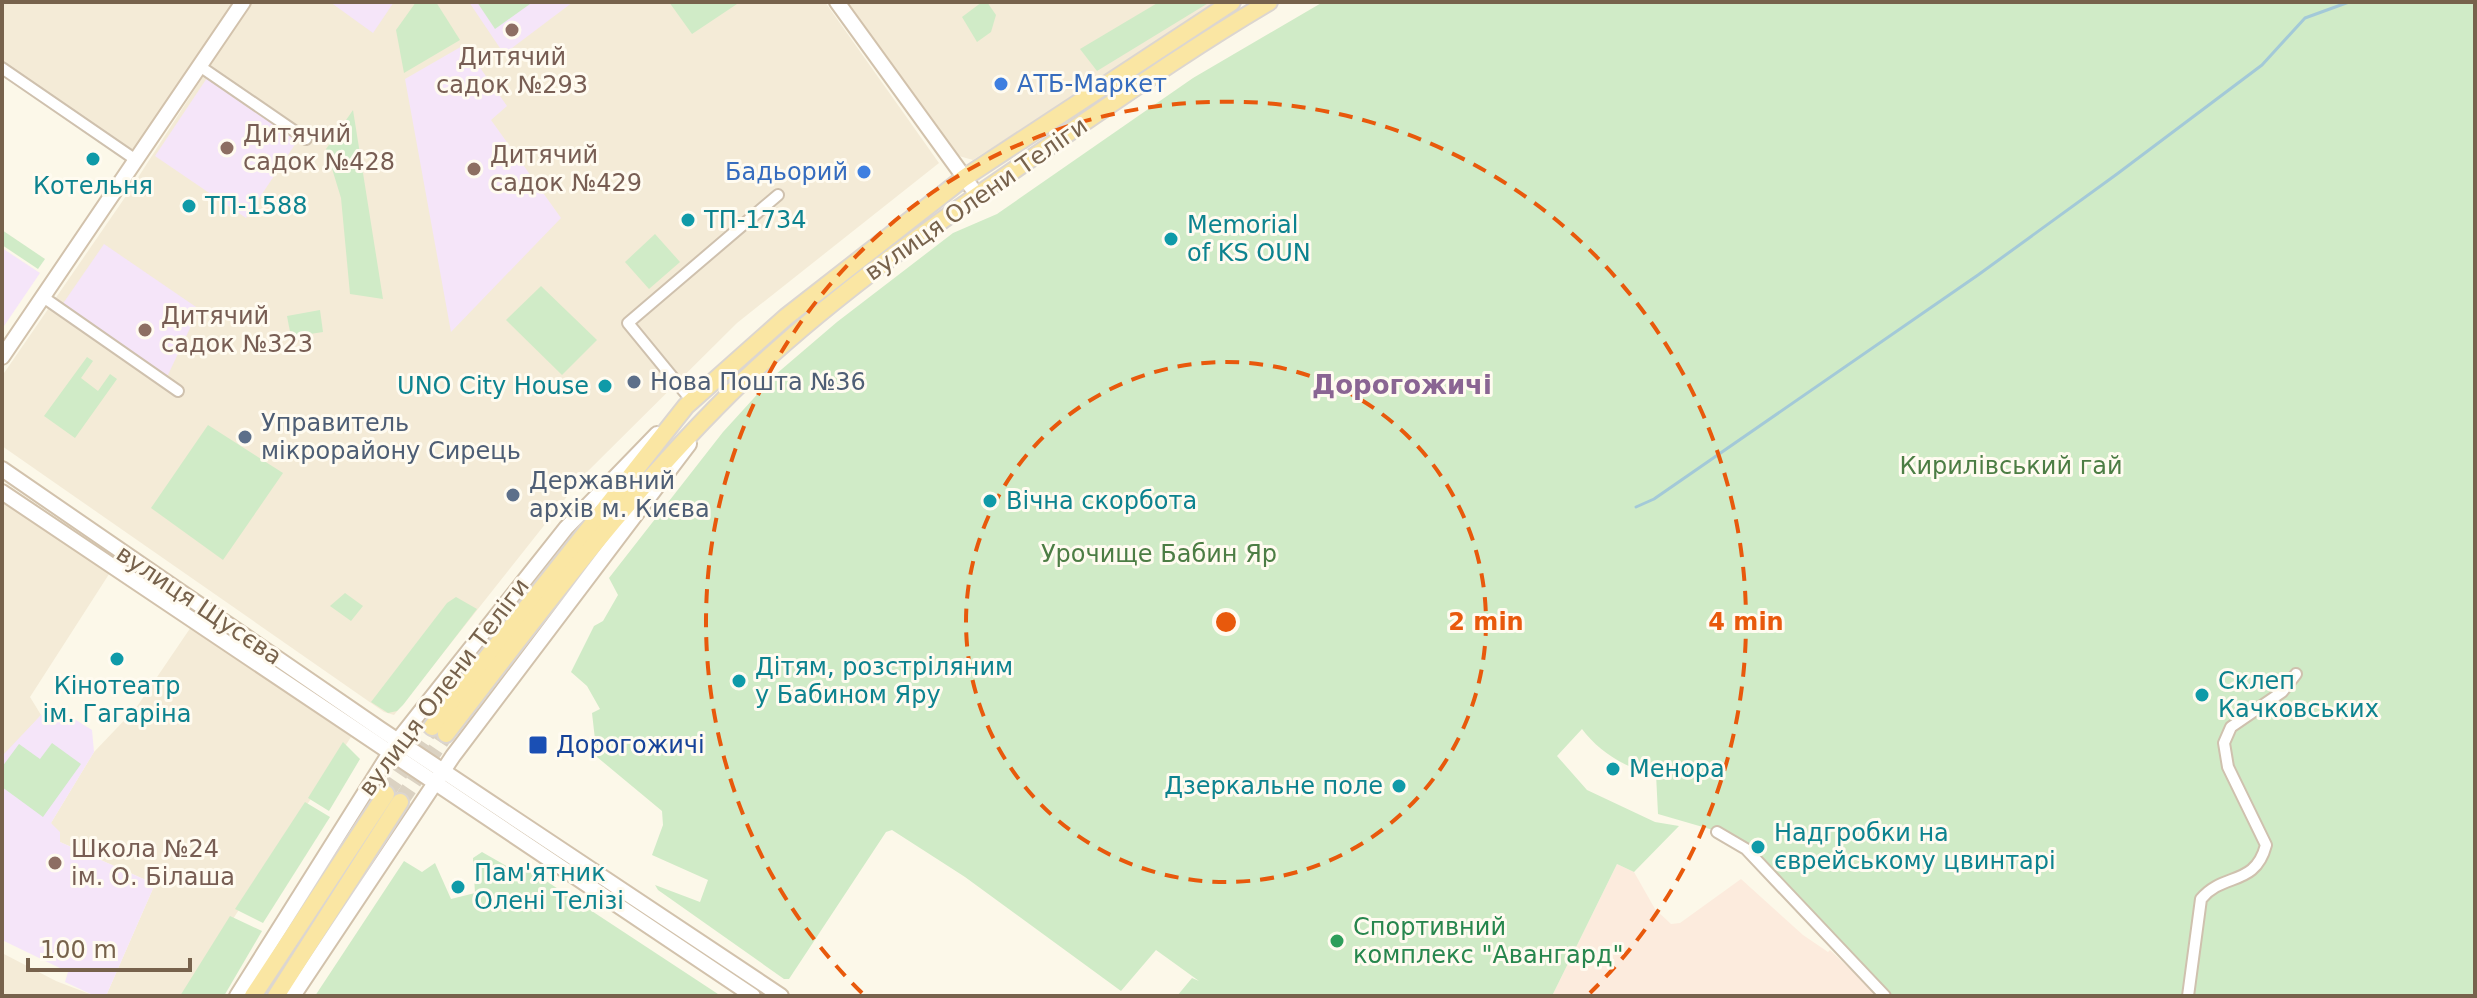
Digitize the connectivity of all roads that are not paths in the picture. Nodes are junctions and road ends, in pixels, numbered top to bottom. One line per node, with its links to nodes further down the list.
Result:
1 (243, 2): 5 (main road)
2 (837, 2): 9 (main road)
3 (1232, 2): 9 (main road, вулиця Олени Теліги)
4 (1269, 2): 11 (main road, вулиця Олени Теліги)
5 (201, 67): 7 (street); 8 (main road)
6 (2, 68): 8 (street)
7 (306, 139)
8 (136, 160): 12 (main road)
9 (964, 178): 11 (main road); 15 (main road, вулиця Олени Теліги)
10 (778, 195): 15 (street)
11 (977, 195): 16 (main road, вулиця Олени Теліги)
12 (43, 297): 13 (main road); 14 (street)
13 (2, 357)
14 (178, 391)
15 (689, 404): 16 (main road, вулиця Олени Теліги); 20 (main road, вулиця Олени Теліги)
16 (704, 422): 21 (main road, вулиця Олени Теліги)
17 (2, 469): 20 (main road, вулиця Щусєва)
18 (2, 492): 20 (main road, вулиця Щусєва)
19 (2296, 674): 30 (street)
20 (393, 746): 21 (main road); 23 (main road, вулиця Олени Теліги)
21 (440, 776): 26 (main road, вулиця Олени Теліги); 27 (main road); 28 (main road)
22 (1717, 832): 29 (street)
23 (237, 996)
24 (253, 996): 25 (main road, вулиця Олени Теліги)
25 (276, 996)
26 (293, 996)
27 (753, 996)
28 (781, 996)
29 (1885, 996)
30 (2188, 996)

